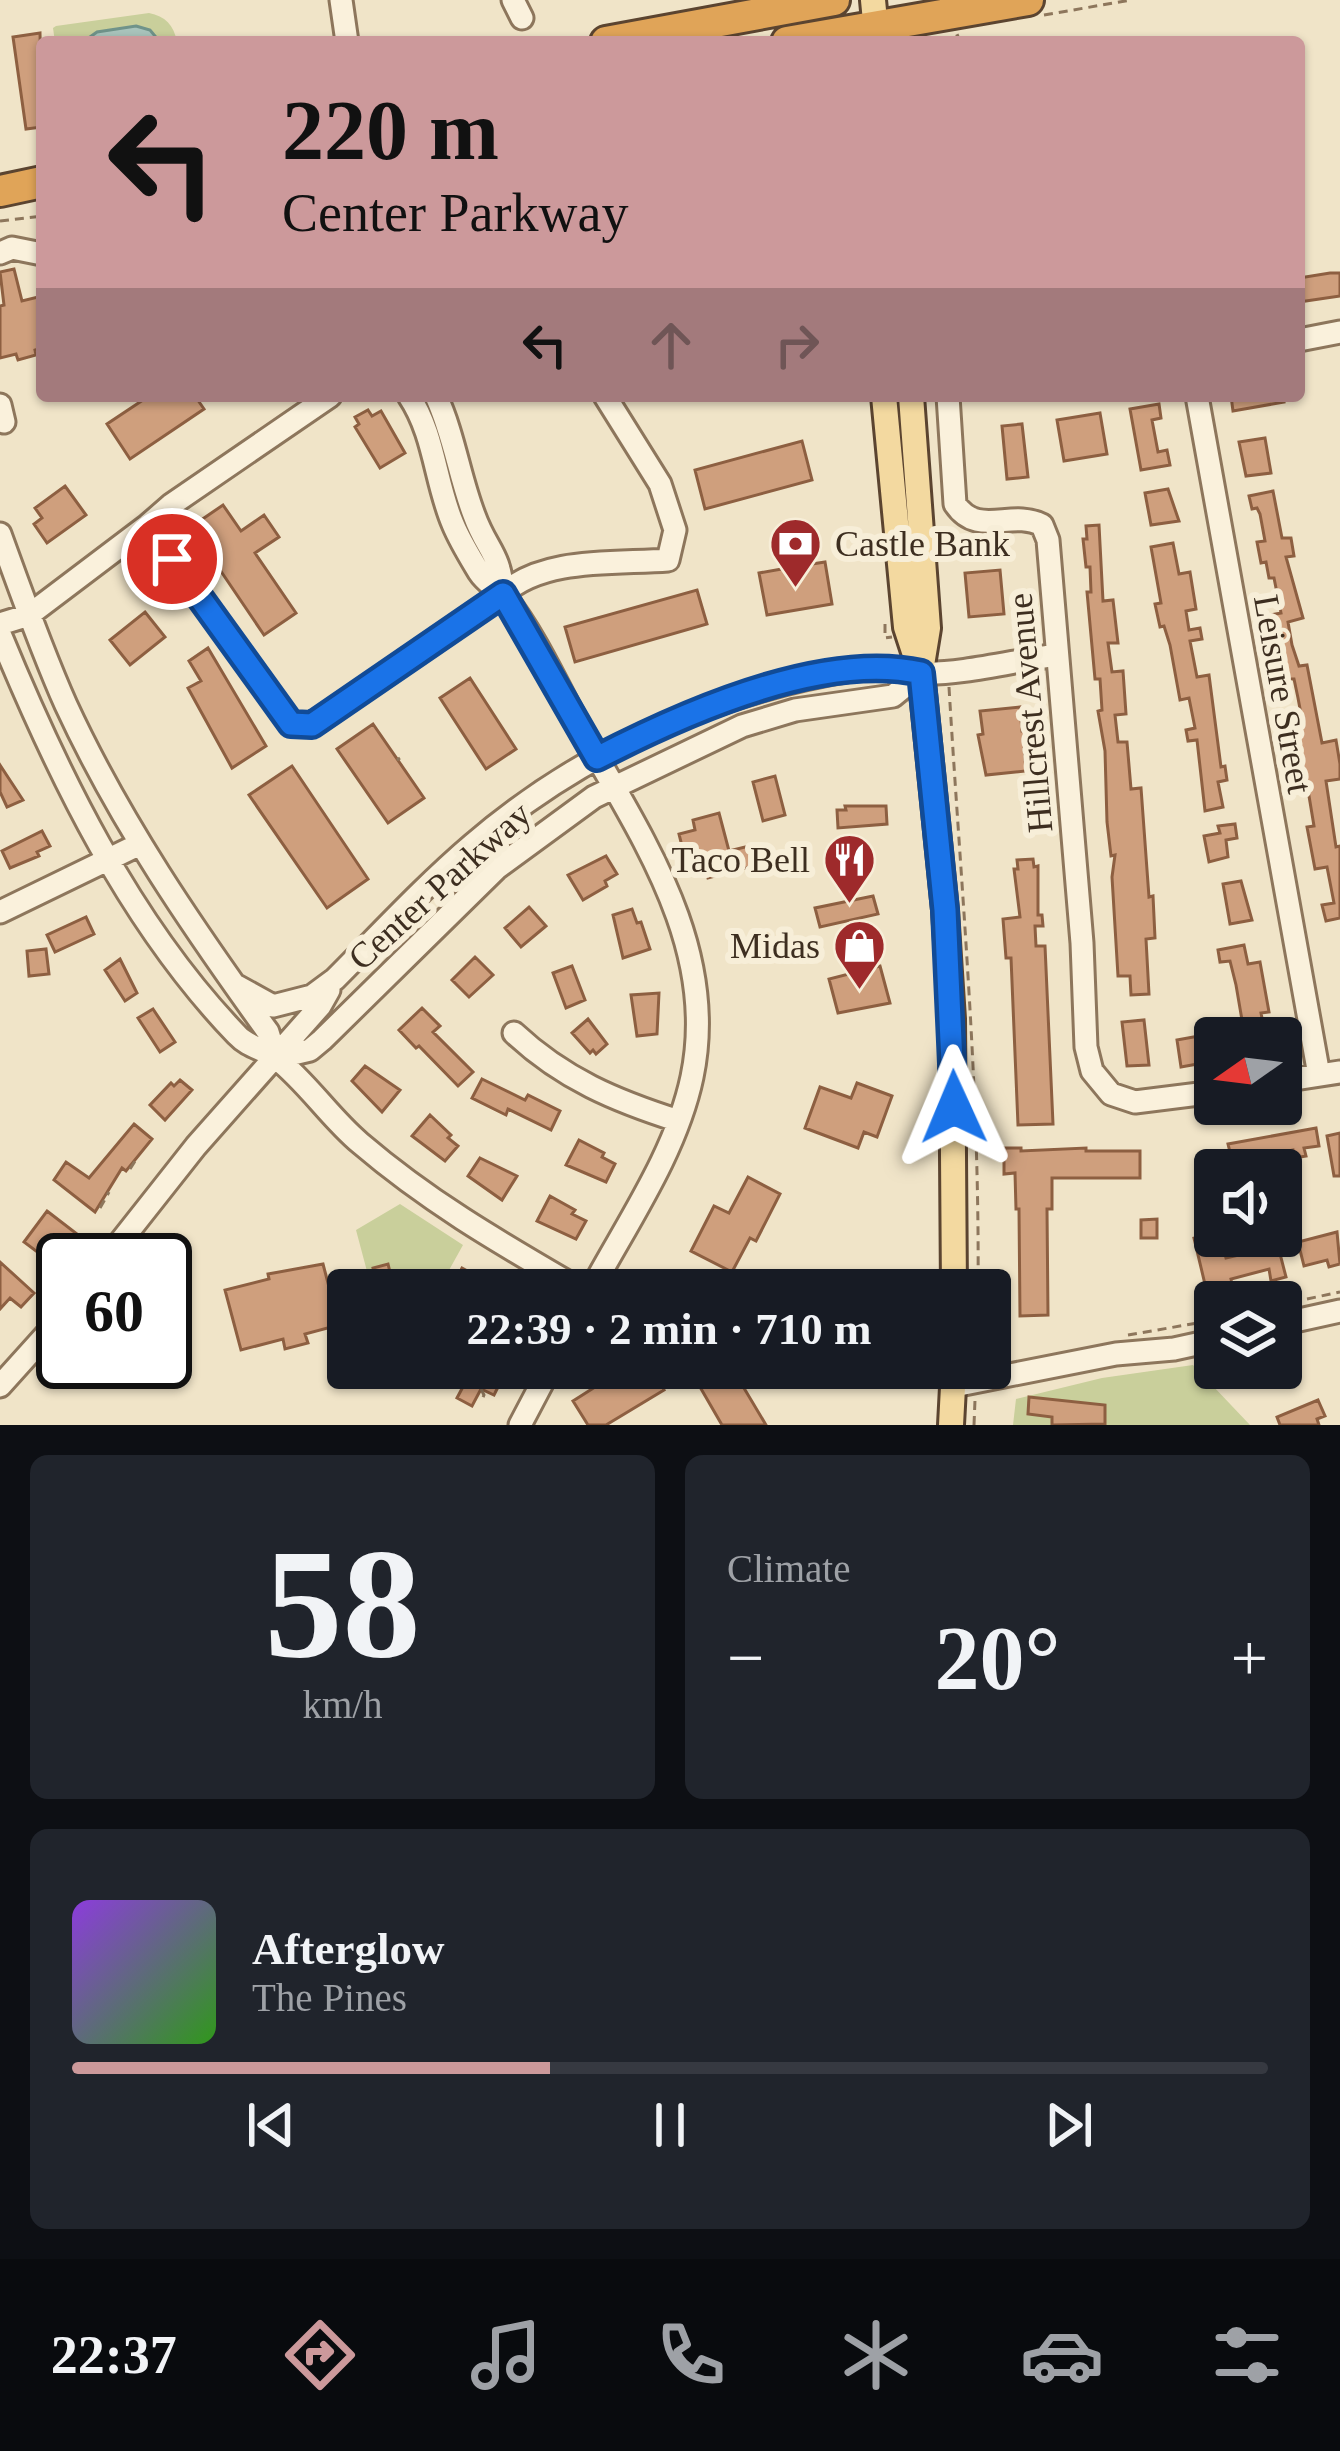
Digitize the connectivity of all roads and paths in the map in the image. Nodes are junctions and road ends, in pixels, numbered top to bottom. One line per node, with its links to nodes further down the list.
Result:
1 (340, 0): 7 (street)
2 (838, 0): 4 (highway); 9 (main road)
3 (1028, 0): 5 (highway)
4 (784, 5): 8 (highway)
5 (942, 15): 6 (highway); 11 (main road)
6 (875, 23): 10 (highway)
7 (346, 36)
8 (635, 36)
9 (845, 36)
10 (847, 36)
11 (916, 36)
12 (36, 183): 13 (highway)
13 (0, 191)
14 (36, 217): 15 (path)
15 (0, 220)
16 (36, 253): 17 (street)
17 (0, 254)
18 (1340, 332): 19 (street)
19 (1305, 339)
20 (321, 402): 28 (street)
21 (412, 402): 30 (street)
22 (439, 402): 30 (street)
23 (609, 402): 30 (street)
24 (885, 402): 35 (main road)
25 (911, 402): 35 (main road)
26 (948, 402): 34 (street, Hillcrest Avenue)
27 (1198, 402): 45 (street, Leisure Street)
28 (148, 525): 30 (street); 31 (street)
29 (0, 534): 31 (street)
30 (503, 594): 36 (street)
31 (28, 615): 32 (street); 38 (street)
32 (0, 624)
33 (0, 634): 39 (street)
34 (1057, 655): 35 (street, Center Parkway); 46 (street, Hillcrest Avenue)
35 (921, 673): 36 (street, Center Parkway); 37 (street, Center Parkway); 55 (main road)
36 (597, 758): 37 (street); 41 (street, Center Parkway)
37 (613, 786): 44 (street, Center Parkway); 47 (street)
38 (140, 844): 39 (street); 42 (street)
39 (110, 860): 40 (street); 44 (street)
40 (0, 912)
41 (335, 980): 42 (street, Center Parkway); 44 (street, Center Parkway)
42 (235, 985): 44 (street)
43 (514, 1033): 47 (street)
44 (276, 1058): 52 (street, Center Parkway); 53 (street)
45 (1330, 1073)
46 (1194, 1096)
47 (680, 1121): 54 (street)
48 (137, 1158): 49 (path)
49 (130, 1169)
50 (109, 1192): 51 (path)
51 (100, 1208)
52 (128, 1233)
53 (544, 1269)
54 (603, 1269)
55 (954, 1269)
56 (1340, 1292): 57 (path)
57 (1302, 1301)
58 (1340, 1310): 59 (street)
59 (1302, 1319)
60 (1194, 1345): 62 (street)
61 (36, 1346): 63 (street)
62 (1011, 1369)
63 (0, 1386)
64 (481, 1389): 67 (path)
65 (539, 1389): 69 (street)
66 (953, 1389): 70 (main road)
67 (481, 1402)
68 (975, 1408): 71 (path)
69 (520, 1425)
70 (951, 1425)
71 (974, 1425)

